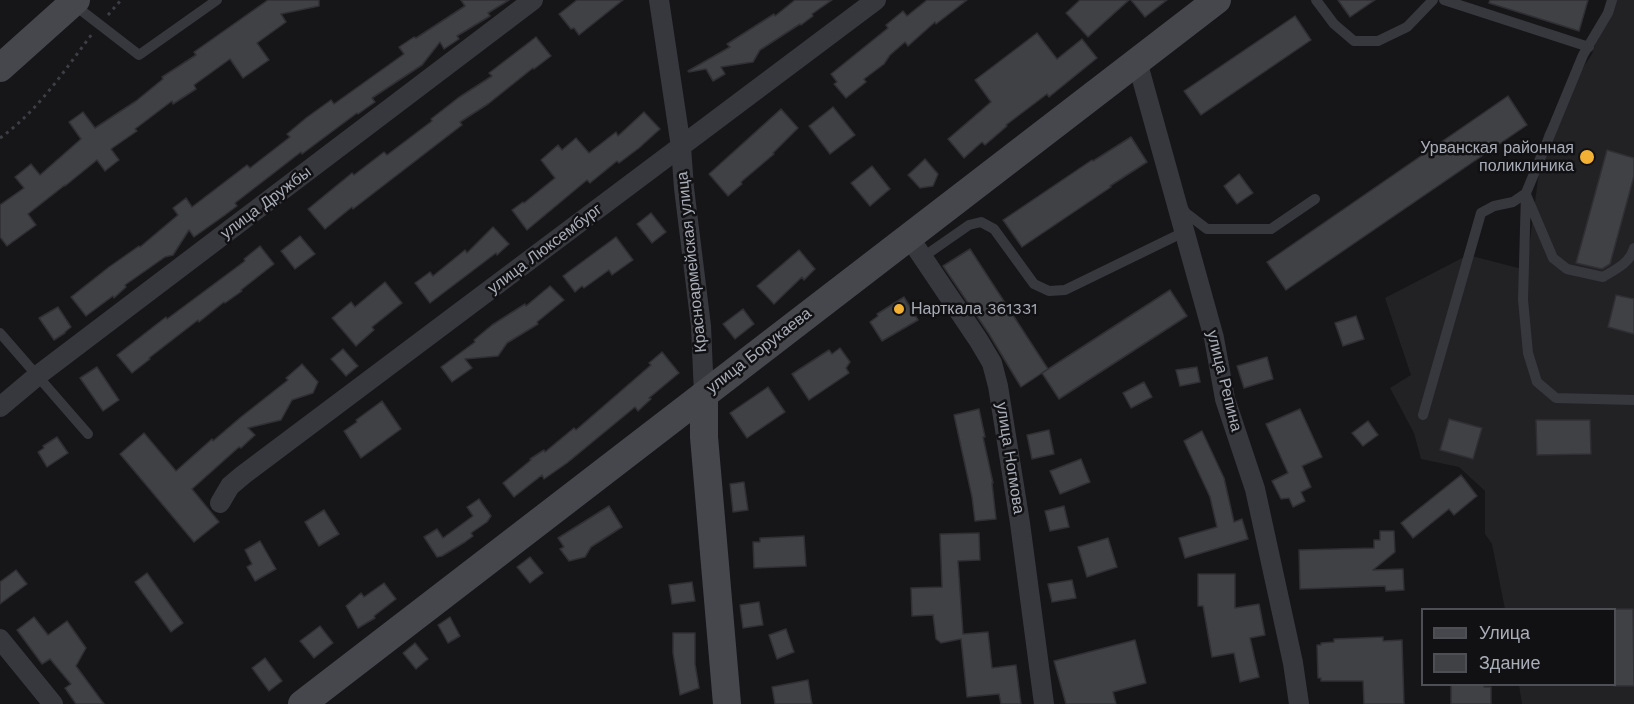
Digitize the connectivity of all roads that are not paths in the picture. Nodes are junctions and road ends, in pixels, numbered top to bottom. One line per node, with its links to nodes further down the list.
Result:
1 (217, 0): 10 (lane)
2 (533, 0): 22 (street, улица Дружбы)
3 (659, 0): 14 (street, Красноармейская улица)
4 (876, 0): 14 (street, улица Люксембург)
5 (1217, 0): 12 (street, улица Борукаева)
6 (1316, 0): 7 (lane)
7 (1433, 0)
8 (1444, 0): 11 (lane)
9 (1612, 0): 11 (lane)
10 (74, 2): 13 (street)
11 (1589, 47): 15 (lane)
12 (1137, 61): 16 (street, улица Репина); 19 (street, улица Борукаева)
13 (0, 68)
14 (681, 147): 23 (street, Красноармейская улица); 28 (street, улица Люксембург)
15 (1526, 193): 20 (lane); 24 (lane); 26 (lane)
16 (1174, 194): 17 (lane); 18 (street, улица Репина)
17 (1315, 200)
18 (1184, 232): 19 (lane); 34 (street, улица Репина)
19 (916, 247): 23 (street, улица Борукаева); 33 (street, улица Ногмова)
20 (1634, 248)
21 (0, 333): 22 (lane)
22 (37, 376): 25 (street, улица Дружбы); 27 (lane)
23 (704, 395): 31 (street, улица Борукаева); 32 (street, Красноармейская улица)
24 (1634, 400)
25 (0, 407)
26 (1423, 415)
27 (87, 434)
28 (220, 503)
29 (0, 639): 30 (street)
30 (53, 704)
31 (302, 704)
32 (727, 704)
33 (1044, 704)
34 (1299, 704)

